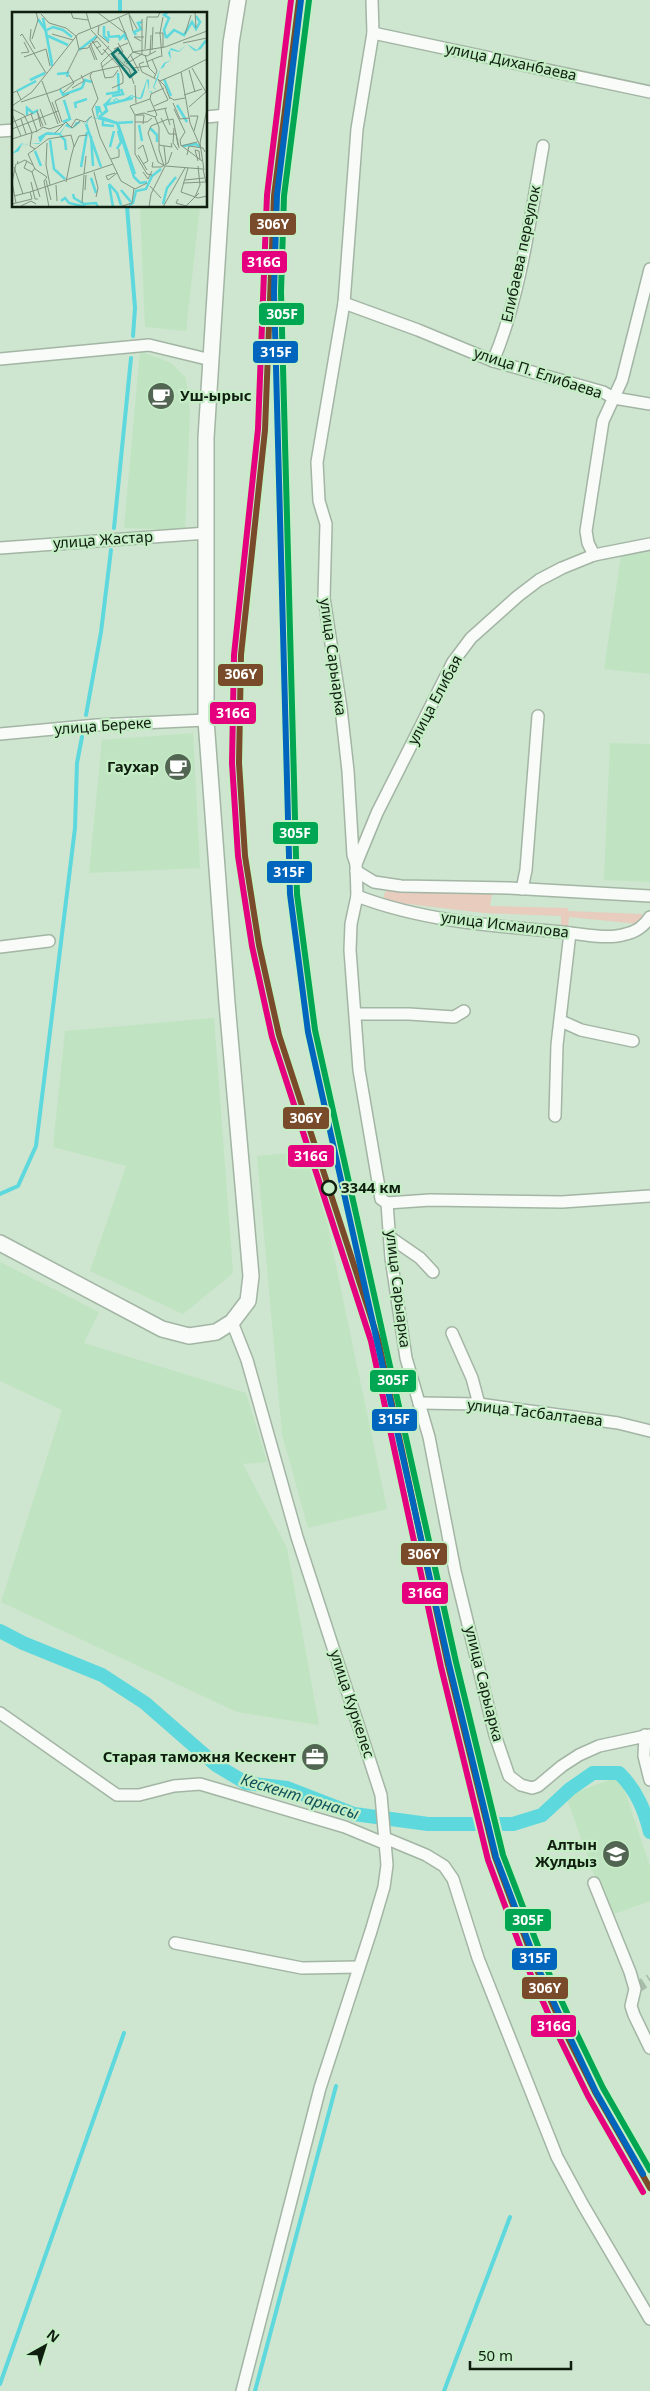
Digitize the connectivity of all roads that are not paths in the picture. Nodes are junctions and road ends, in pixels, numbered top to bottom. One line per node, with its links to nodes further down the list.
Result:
1 (238, 0): 5 (main road)
2 (372, 0): 3 (street, улица Сарыарка)
3 (373, 33): 4 (street, улица Диханбаева); 9 (street, улица Сарыарка)
4 (650, 92)
5 (226, 116): 6 (street); 11 (main road)
6 (208, 117)
7 (543, 146): 12 (street, Елибаева переулок)
8 (650, 269): 13 (street)
9 (344, 303): 12 (street, улица П. Елибаева); 22 (street, улица Сарыарка)
10 (0, 358): 11 (street)
11 (211, 360): 15 (main road)
12 (493, 361): 13 (street, улица П. Елибаева)
13 (614, 398): 14 (street, улица П. Елибаева); 18 (street)
14 (650, 404)
15 (207, 533): 17 (street, улица Жастар); 20 (main road)
16 (650, 544): 18 (street, улица Елибая)
17 (0, 548)
18 (594, 555): 22 (street, улица Елибая)
19 (538, 716): 23 (street)
20 (206, 720): 21 (street, улица Береке); 40 (main road)
21 (0, 734)
22 (359, 871): 23 (street, улица Исмаилова); 24 (street, улица Сарыарка)
23 (522, 890): 25 (street, улица Исмаилова)
24 (357, 896): 27 (street, улица Исмаилова); 31 (street, улица Сарыарка)
25 (650, 896)
26 (650, 916): 27 (street, улица Исмаилова)
27 (570, 933): 32 (street)
28 (49, 941): 29 (street)
29 (0, 947)
30 (464, 1012): 31 (street)
31 (356, 1014): 36 (street, улица Сарыарка)
32 (561, 1021): 33 (street); 34 (street)
33 (633, 1041)
34 (555, 1116)
35 (650, 1196): 36 (street)
36 (388, 1204): 37 (street, улица Сарыарка)
37 (391, 1238): 39 (street); 42 (street, улица Сарыарка)
38 (0, 1243): 40 (main road)
39 (433, 1272)
40 (232, 1322): 48 (street, улица Куркелес)
41 (452, 1333): 43 (street)
42 (419, 1402): 43 (street, улица Тасбалтаева); 46 (street, улица Сарыарка)
43 (479, 1404): 44 (street, улица Тасбалтаева)
44 (650, 1432)
45 (0, 1713): 48 (street)
46 (647, 1735): 47 (street)
47 (650, 1780)
48 (386, 1841): 51 (street, улица Куркелес); 53 (street)
49 (594, 1883): 52 (street)
50 (175, 1943): 51 (street)
51 (359, 1967): 54 (street, улица Куркелес)
52 (650, 2048)
53 (650, 2319)
54 (242, 2391)

